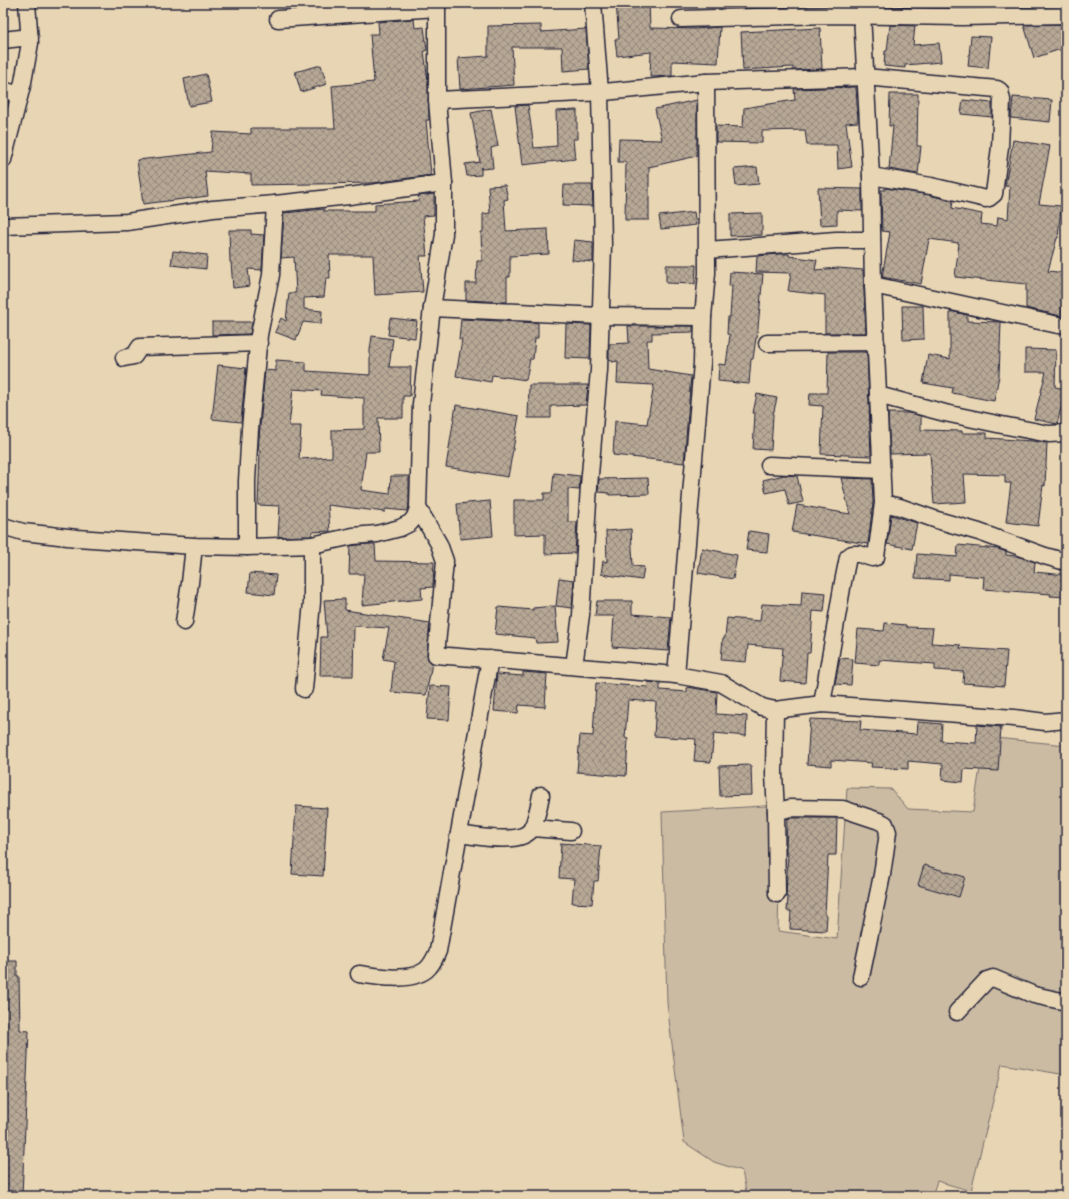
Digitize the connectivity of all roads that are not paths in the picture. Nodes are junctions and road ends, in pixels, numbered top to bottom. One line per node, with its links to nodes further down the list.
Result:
1 (27, 3): 8 (street)
2 (594, 3): 13 (street)
3 (437, 5): 6 (street); 15 (street)
4 (863, 9): 5 (street); 7 (street); 10 (street)
5 (1066, 15)
6 (278, 19)
7 (681, 19)
8 (30, 37): 9 (street); 14 (street)
9 (3, 40)
10 (866, 77): 11 (street); 17 (street); 17 (street)
11 (706, 82): 13 (street); 22 (street)
12 (3, 90): 14 (street)
13 (600, 92): 15 (street); 25 (street)
14 (19, 95): 16 (street)
15 (437, 100): 18 (street)
16 (3, 160)
17 (871, 176): 21 (street)
18 (444, 183): 19 (street); 24 (street)
19 (275, 204): 20 (street); 29 (street)
20 (3, 226)
21 (872, 240): 22 (street); 23 (street)
22 (707, 250): 26 (street)
23 (873, 285): 27 (street); 28 (street)
24 (432, 308): 25 (street); 37 (street)
25 (600, 316): 26 (street); 45 (street)
26 (703, 317): 46 (street)
27 (1058, 325)
28 (876, 342): 30 (street); 32 (street)
29 (259, 343): 31 (street); 41 (street)
30 (767, 343)
31 (124, 358)
32 (878, 395): 33 (street); 35 (street)
33 (1066, 433)
34 (769, 465): 35 (street)
35 (882, 470): 36 (street)
36 (883, 502): 42 (street); 48 (street)
37 (418, 508): 39 (street); 44 (street)
38 (3, 526): 40 (street)
39 (312, 545): 41 (street); 47 (street)
40 (194, 546): 41 (street); 43 (street)
41 (247, 547)
42 (1066, 562)
43 (184, 622)
44 (490, 659): 45 (street); 55 (street)
45 (574, 666): 46 (street)
46 (676, 675): 49 (street)
47 (304, 689)
48 (822, 704): 49 (street); 50 (street)
49 (776, 710): 52 (street)
50 (1066, 720)
51 (541, 795): 53 (street)
52 (776, 812): 56 (street); 58 (street)
53 (532, 828): 54 (street); 55 (street)
54 (571, 831)
55 (459, 834): 57 (street)
56 (777, 894)
57 (359, 974)
58 (861, 977)
59 (1066, 1002): 60 (street)
60 (957, 1012)

